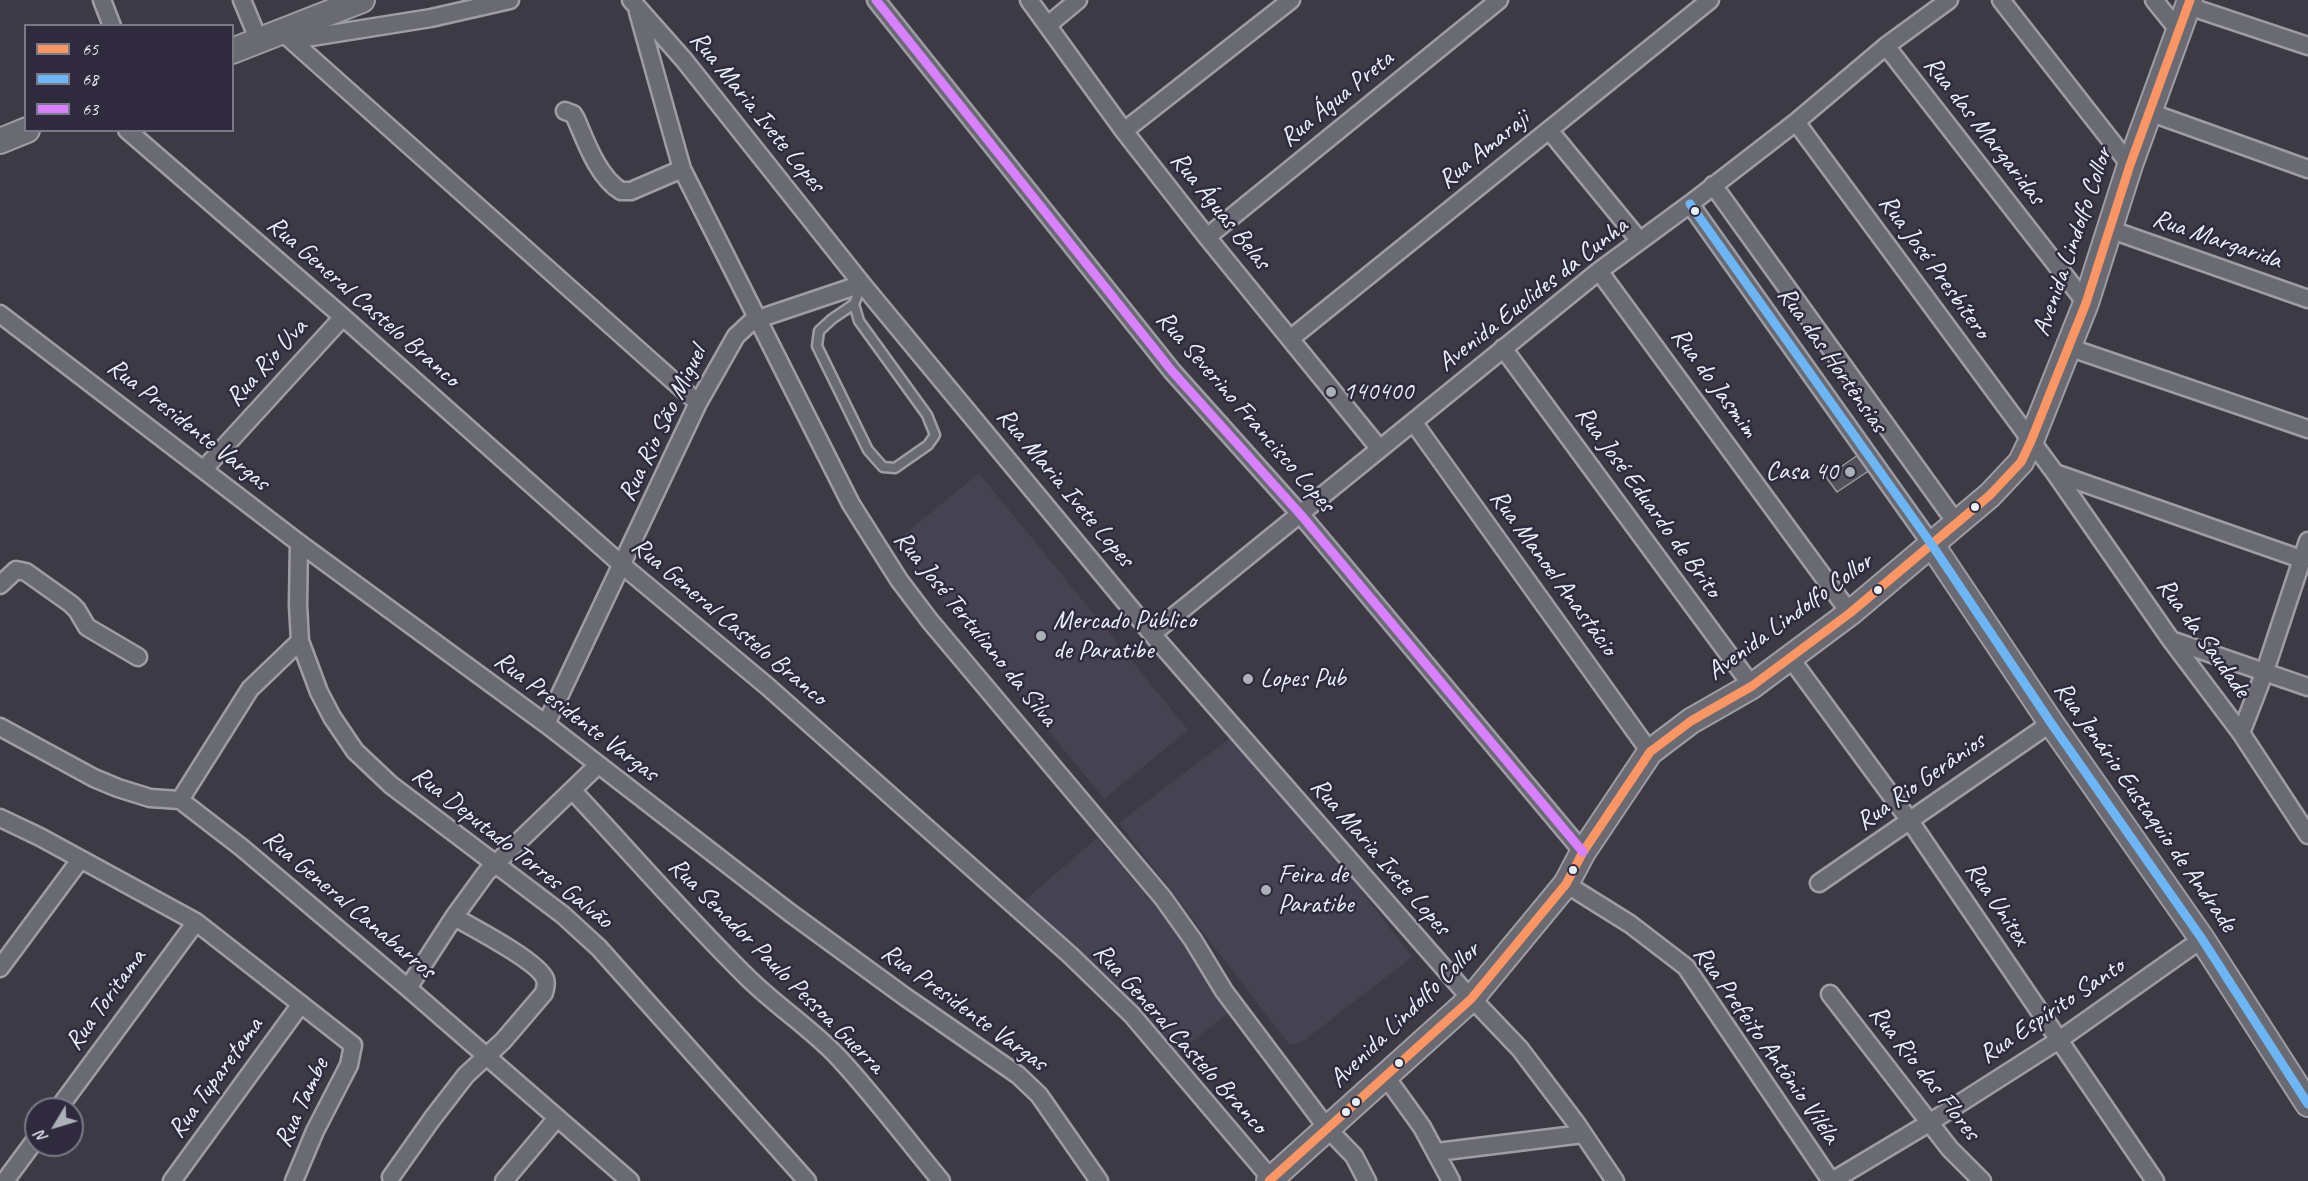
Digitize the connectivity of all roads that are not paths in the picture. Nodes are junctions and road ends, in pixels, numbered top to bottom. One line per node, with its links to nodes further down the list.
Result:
1 (102, 0): 17 (street)
2 (243, 0): 21 (street)
3 (362, 0): 20 (main road)
4 (510, 0): 20 (street)
5 (876, 0): 59 (street, Rua Severino Francisco Lopes)
6 (1029, 0): 18 (street, Rua Águas Belas)
7 (1078, 0): 18 (street)
8 (1291, 0): 28 (street)
9 (1499, 0): 39 (street, Rua Água Preta)
10 (1710, 0): 29 (street, Rua Amaraji)
11 (1949, 0): 16 (street, Avenida Euclides da Cunha)
12 (2001, 0): 33 (street)
13 (2154, 0): 19 (street)
14 (2189, 3): 19 (main road, Avenida Lindolfo Collor); 23 (street)
15 (634, 4): 34 (street, Rua José Tertuliano da Silva); 42 (street, Rua Maria Ivete Lopes)
16 (1928, 6): 22 (street, Avenida Euclides da Cunha)
17 (111, 24)
18 (1048, 25): 28 (street, Rua Águas Belas)
19 (2179, 32): 26 (main road, Avenida Lindolfo Collor)
20 (287, 36): 21 (main road); 52 (street)
21 (259, 41): 24 (main road)
22 (1886, 46): 27 (street, Avenida Euclides da Cunha); 44 (street, Rua das Margaridas)
23 (2308, 46)
24 (234, 50)
25 (565, 111): 34 (street)
26 (2149, 112): 33 (main road, Avenida Lindolfo Collor); 35 (street)
27 (1796, 122): 36 (street, Avenida Euclides da Cunha); 55 (street, Rua José Presbítero)
28 (1124, 130): 39 (street, Rua Águas Belas)
29 (1549, 130): 40 (street); 49 (street, Rua Amaraji)
30 (24, 131): 32 (main road)
31 (129, 132): 47 (street, Rua General Castelo Branco)
32 (1, 138)
33 (2130, 165): 38 (main road, Avenida Lindolfo Collor)
34 (682, 169): 48 (street, Rua José Tertuliano da Silva)
35 (2308, 169)
36 (1713, 185): 37 (street, Avenida Euclides da Cunha); 60 (street, Rua das Hortênsias)
37 (1690, 204): 40 (street, Avenida Euclides da Cunha); 63 (street, Rua das Hortênsias)
38 (2109, 229): 43 (street, Rua Margarida); 44 (main road, Avenida Lindolfo Collor)
39 (1207, 237): 49 (street, Rua Águas Belas)
40 (1640, 241): 41 (street, Avenida Euclides da Cunha)
41 (1599, 271): 51 (street, Avenida Euclides da Cunha); 67 (street, Rua do Jasmim)
42 (862, 284): 45 (lane); 48 (street, Rua Rio São Miguel); 68 (street, Rua Maria Ivete Lopes)
43 (2308, 299)
44 (2086, 303): 50 (main road, Avenida Lindolfo Collor)
45 (854, 304): 45 (lane)
46 (0, 314): 57 (street, Rua Presidente Vargas)
47 (343, 317): 57 (street, Rua Rio Uva); 65 (street, Rua General Castelo Branco)
48 (758, 319): 52 (street, Rua Rio São Miguel); 107 (street, Rua José Tertuliano da Silva)
49 (1290, 339): 56 (street, Rua Águas Belas)
50 (2068, 347): 54 (street); 55 (main road, Avenida Lindolfo Collor)
51 (1503, 348): 53 (street, Avenida Euclides da Cunha); 74 (street, Rua José Eduardo de Brito)
52 (698, 403): 65 (street, Rua Rio São Miguel)
53 (1414, 423): 56 (street, Avenida Euclides da Cunha); 80 (street, Rua Manoel Anastácio)
54 (2308, 429)
55 (2031, 441): 58 (street, Rua da Saudade); 60 (main road, Avenida Lindolfo Collor)
56 (1379, 448): 59 (street, Avenida Euclides da Cunha)
57 (204, 469): 62 (street, Rua Presidente Vargas)
58 (2055, 473): 64 (street); 69 (street, Rua da Saudade)
59 (1301, 515): 68 (street, Avenida Euclides da Cunha); 87 (street, Rua Severino Francisco Lopes)
60 (1957, 524): 63 (main road, Avenida Lindolfo Collor)
61 (2308, 541): 64 (street)
62 (299, 543): 70 (street, Rua Deputado Torres Galvão); 77 (street, Rua Presidente Vargas)
63 (1932, 545): 67 (main road, Avenida Lindolfo Collor); 76 (main road, Rua Jenário Eustaquio de Andrade)
64 (2301, 559): 73 (street)
65 (622, 565): 77 (street, Rua Rio São Miguel); 112 (street, Rua General Castelo Branco)
66 (0, 585): 71 (street)
67 (1850, 613): 72 (main road, Avenida Lindolfo Collor)
68 (1152, 634): 98 (street, Rua Maria Ivete Lopes)
69 (2171, 640): 73 (street); 79 (street, Rua da Saudade)
70 (300, 641): 83 (street); 89 (street, Rua Deputado Torres Galvão)
71 (138, 657)
72 (1791, 659): 74 (main road, Avenida Lindolfo Collor); 85 (street, Rua Unitex)
73 (2265, 671): 75 (street); 79 (street)
74 (1752, 686): 80 (main road, Avenida Lindolfo Collor)
75 (2308, 687)
76 (2051, 723): 85 (street, Rua Rio Gerânios); 94 (main road, Rua Jenário Eustaquio de Andrade)
77 (546, 724): 81 (street, Rua Presidente Vargas)
78 (0, 728): 83 (street)
79 (2241, 734): 86 (street, Rua da Saudade)
80 (1650, 752): 87 (main road, Avenida Lindolfo Collor)
81 (598, 765): 82 (street); 120 (street, Rua Presidente Vargas)
82 (572, 790): 89 (street); 119 (street, Rua Senador Paulo Pessoa Guerra)
83 (180, 800): 96 (street, Rua General Canabarros)
84 (0, 818): 88 (street)
85 (1910, 821): 90 (street, Rua Rio Gerânios); 100 (street, Rua Unitex)
86 (2308, 835)
87 (1583, 852): 91 (main road, Avenida Lindolfo Collor)
88 (80, 860): 93 (street); 95 (street)
89 (495, 864): 92 (street); 118 (street, Rua Deputado Torres Galvão)
90 (1819, 883)
91 (1566, 884): 98 (main road, Avenida Lindolfo Collor); 124 (street, Rua Prefeito Antônio Viléla)
92 (454, 917): 96 (street); 101 (street)
93 (195, 922): 99 (street); 103 (street, Rua Toritama)
94 (2202, 939): 100 (street, Rua Espírito Santo); 104 (main road, Rua Jenário Eustaquio de Andrade)
95 (0, 968)
96 (408, 988): 101 (street, Rua General Canabarros)
97 (1830, 994): 106 (street, Rua Rio das Flores)
98 (1471, 999): 102 (main road, Avenida Lindolfo Collor); 108 (street, Rua Maria Ivete Lopes)
99 (302, 1004): 114 (street, Rua Tuparetama); 115 (street, Rua Tambe)
100 (2059, 1040): 106 (street, Rua Espírito Santo); 126 (street, Rua Unitex)
101 (486, 1057): 105 (street, Rua General Canabarros); 111 (street)
102 (1386, 1077): 107 (main road, Avenida Lindolfo Collor); 109 (street)
103 (67, 1097)
104 (2308, 1104)
105 (557, 1118): 116 (street); 117 (street, Rua General Canabarros)
106 (1929, 1123): 124 (street, Rua Espírito Santo); 125 (street, Rua Rio das Flores)
107 (1327, 1128): 112 (main road, Avenida Lindolfo Collor); 121 (street, Rua José Tertuliano da Silva)
108 (1583, 1134): 109 (street); 123 (street, Rua Maria Ivete Lopes)
109 (1437, 1152): 122 (street)
110 (24, 1155): 113 (street)
111 (391, 1177)
112 (1271, 1180)
113 (5, 1181)
114 (171, 1181)
115 (294, 1181)
116 (504, 1181)
117 (630, 1181)
118 (807, 1181)
119 (941, 1181)
120 (1099, 1181)
121 (1367, 1181)
122 (1451, 1181)
123 (1615, 1181)
124 (1831, 1181)
125 (1982, 1181)
126 (2155, 1181)

